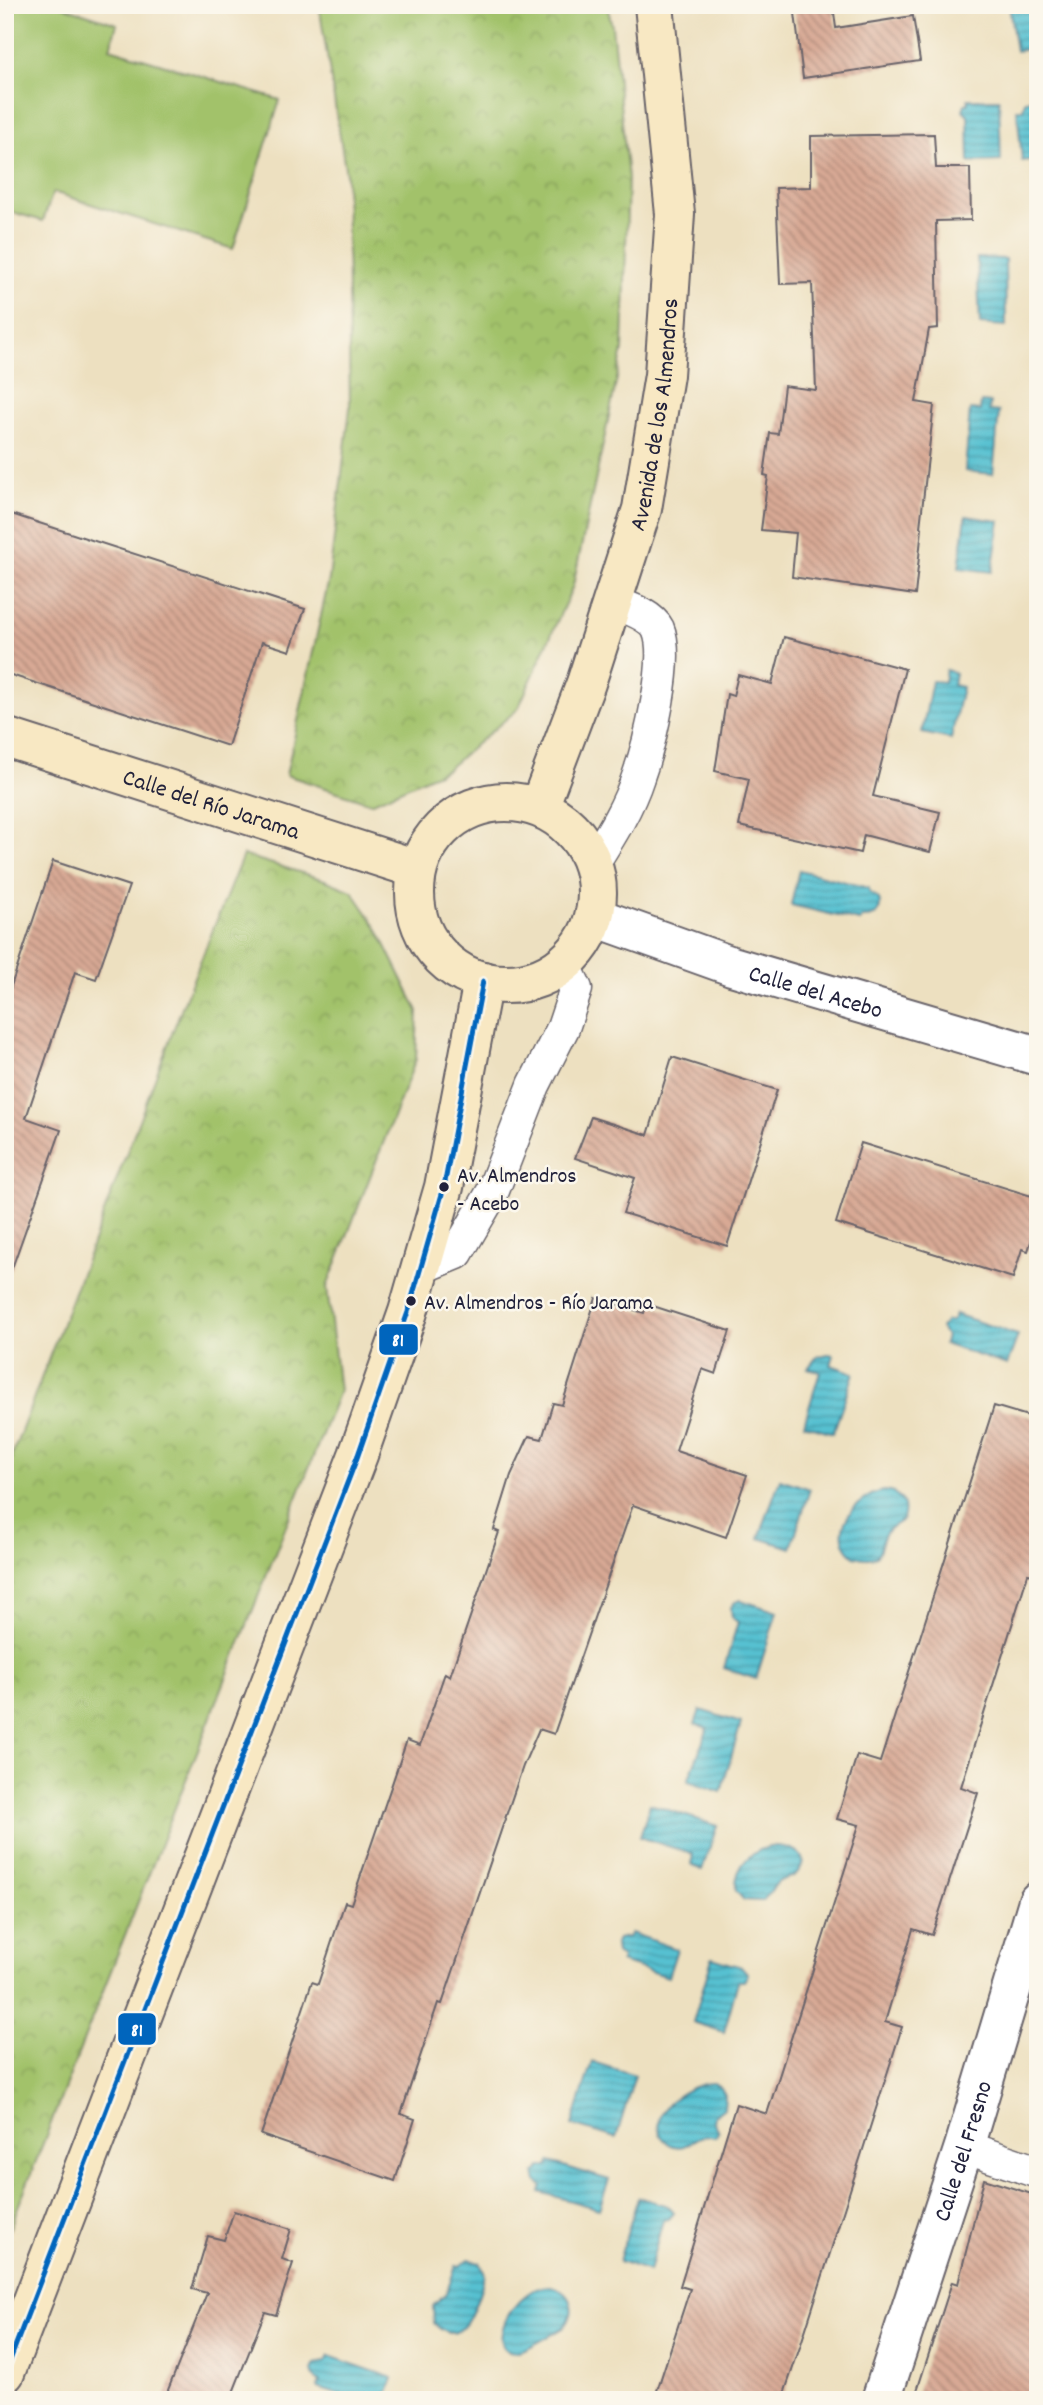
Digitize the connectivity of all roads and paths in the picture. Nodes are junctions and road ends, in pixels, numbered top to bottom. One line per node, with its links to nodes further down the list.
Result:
1 (654, 5): 2 (street, Avenida de los Almendros)
2 (613, 602): 4 (street, Avenida de los Almendros); 5 (lane)
3 (5, 737): 6 (street, Calle del Río Jarama)
4 (539, 807): 5 (street); 6 (street)
5 (593, 863): 7 (street)
6 (417, 869): 9 (street)
7 (594, 917): 8 (street); 10 (street, Calle del Acebo)
8 (564, 964): 9 (street); 11 (lane)
9 (483, 981): 11 (street)
10 (1038, 1056)
11 (423, 1267): 15 (street)
12 (1038, 1901): 13 (street, Calle del Fresno)
13 (964, 2147): 14 (lane); 16 (street, Calle del Fresno)
14 (1038, 2172)
15 (5, 2373)
16 (881, 2400)

